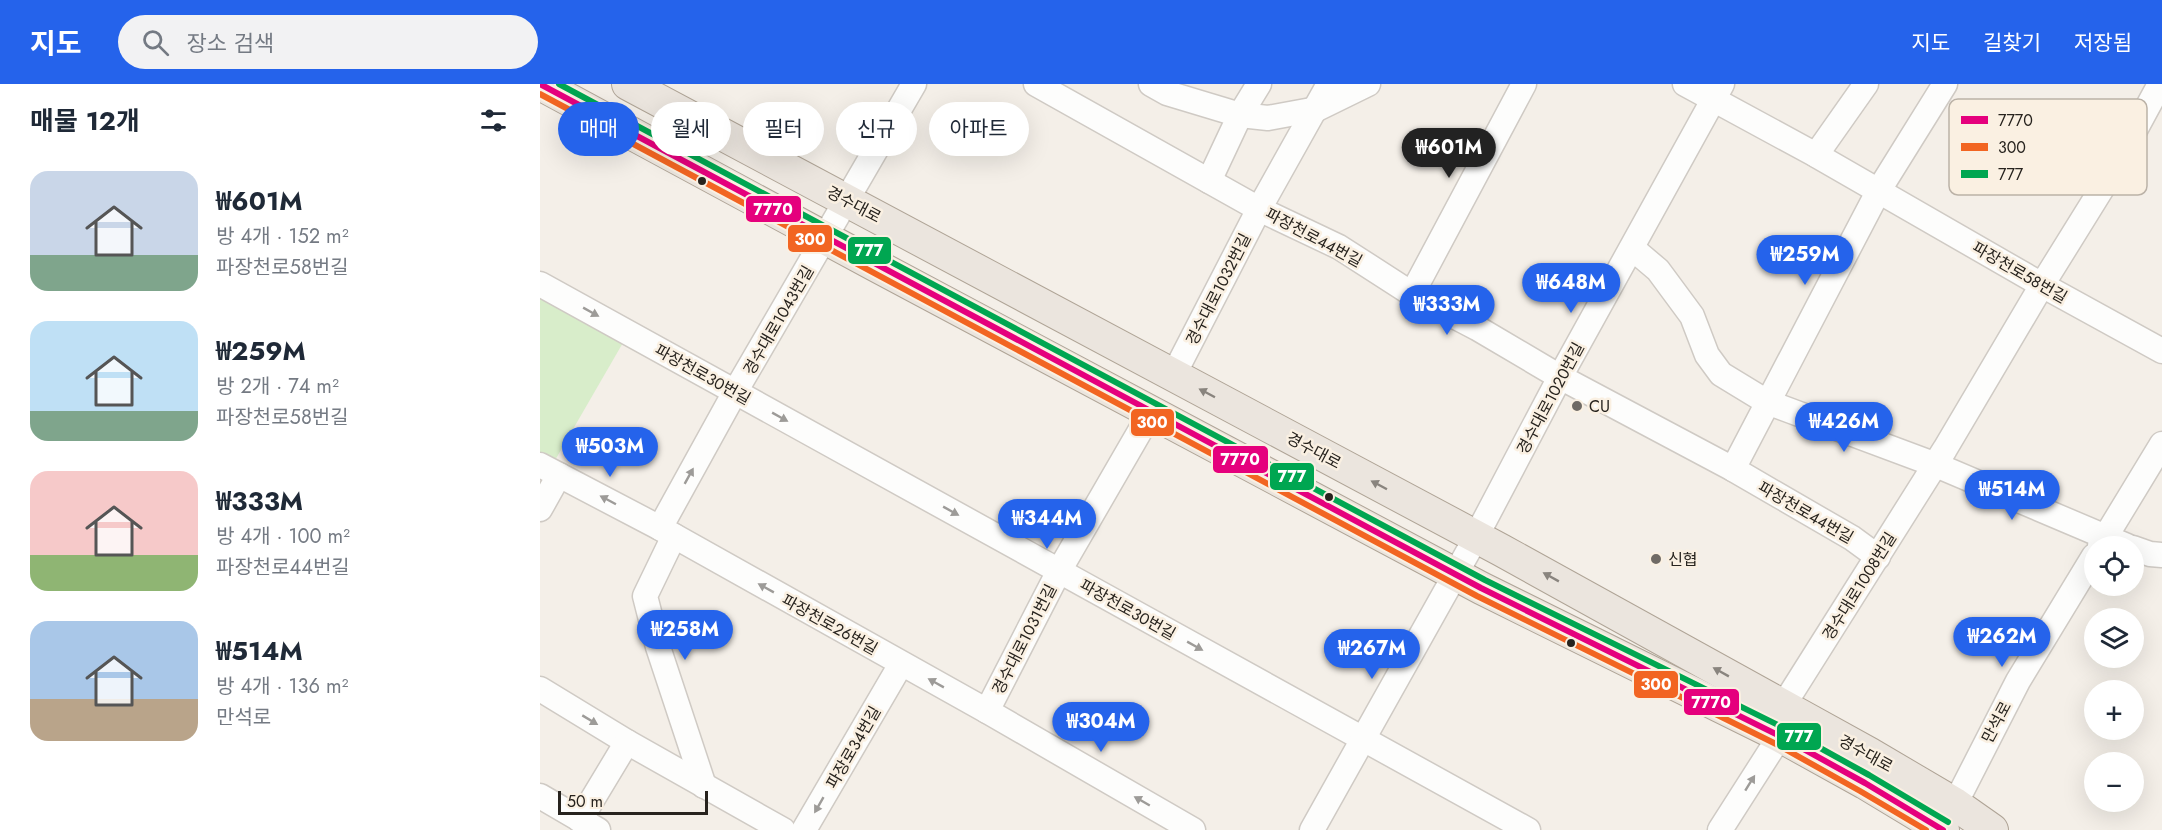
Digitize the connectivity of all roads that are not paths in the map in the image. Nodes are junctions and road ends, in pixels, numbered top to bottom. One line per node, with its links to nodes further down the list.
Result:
1 (540, 84): 24 (main road, 경수대로)
2 (628, 84): 22 (main road, 경수대로)
3 (914, 84): 22 (street, 경수대로1043번길)
4 (1036, 84): 19 (street, 파장천로44번길)
5 (1152, 84): 17 (street)
6 (1259, 84): 17 (street)
7 (1329, 84): 16 (street, 경수대로1032번길)
8 (1368, 84): 16 (street)
9 (1524, 84): 28 (street)
10 (1685, 84): 14 (street, 파장천로58번길)
11 (1866, 84): 18 (street)
12 (1944, 84): 20 (street)
13 (2160, 84): 15 (street, 경수대로1008번길)
14 (1718, 92): 18 (street, 파장천로58번길); 25 (street, 경수대로1020번길)
15 (2147, 108)
16 (1317, 109): 17 (street); 23 (street, 경수대로1032번길)
17 (1240, 115): 19 (street)
18 (1816, 154): 20 (street, 파장천로58번길)
19 (1209, 181): 23 (street, 파장천로44번길)
20 (1879, 190): 27 (street, 파장천로58번길); 33 (street)
21 (2098, 195): 27 (street, 경수대로1008번길)
22 (847, 200): 24 (street, 경수대로1043번길); 30 (main road, 경수대로)
23 (1259, 209): 28 (street, 파장천로44번길); 30 (street, 경수대로1032번길)
24 (825, 238): 32 (street, 경수대로1043번길); 34 (main road, 경수대로)
25 (1632, 248): 31 (street, 경수대로1020번길); 33 (street)
26 (540, 284): 32 (street, 파장천로30번길, one-way to 32)
27 (2042, 285): 29 (street, 파장천로58번길); 36 (street, 경수대로1008번길)
28 (1412, 294): 31 (street, 파장천로44번길)
29 (2162, 351)
30 (1173, 376): 44 (main road, 경수대로, one-way to 30)
31 (1560, 377): 37 (street, 파장천로44번길); 44 (street, 경수대로1020번길)
32 (735, 392): 40 (street, 경수대로1043번길, one-way to 32); 47 (street, 파장천로30번길, one-way to 47)
33 (1767, 402): 36 (street); 37 (street)
34 (1151, 412): 44 (main road, 경수대로); 47 (street, 경수대로1031번길)
35 (2162, 444): 42 (street, 만석로)
36 (1936, 465): 41 (street); 46 (street, 경수대로1008번길)
37 (1733, 469): 46 (street, 파장천로44번길)
38 (549, 470): 39 (street); 40 (street, 파장천로26번길, one-way to 38)
39 (540, 509)
40 (667, 532): 49 (street, 파장천로26번길, one-way to 40); 56 (street)
41 (2084, 536)
42 (2113, 536)
43 (2144, 552): 45 (street)
44 (1467, 553): 52 (main road, 경수대로); 52 (main road, 경수대로, one-way to 44); 53 (street, 경수대로1020번길)
45 (2162, 555)
46 (1878, 557): 52 (street, 경수대로1008번길)
47 (1059, 571): 51 (street, 경수대로1031번길); 53 (street, 파장천로30번길, one-way to 53)
48 (2084, 582): 58 (street, 만석로)
49 (901, 664): 51 (street, 파장천로26번길, one-way to 49); 62 (street, 파장로34번길, one-way to 62)
50 (540, 689): 54 (street, one-way to 54)
51 (987, 711): 59 (street, 파장천로26번길, one-way to 51)
52 (1787, 730): 55 (main road, 경수대로); 55 (main road); 58 (main road, 경수대로); 66 (street, 경수대로1008번길, one-way to 52)
53 (1363, 739): 64 (street, 경수대로1020번길); 65 (street, 파장천로30번길)
54 (627, 742): 56 (street); 60 (street)
55 (1862, 750): 58 (main road, 경수대로)
56 (704, 786): 61 (street)
57 (540, 796): 60 (street)
58 (1947, 821): 67 (main road, 경수대로)
59 (1169, 824): 63 (street, 파장천로26번길)
60 (589, 825)
61 (783, 830)
62 (804, 830)
63 (1193, 830)
64 (1312, 830)
65 (1528, 830)
66 (1720, 830)
67 (1992, 830)

